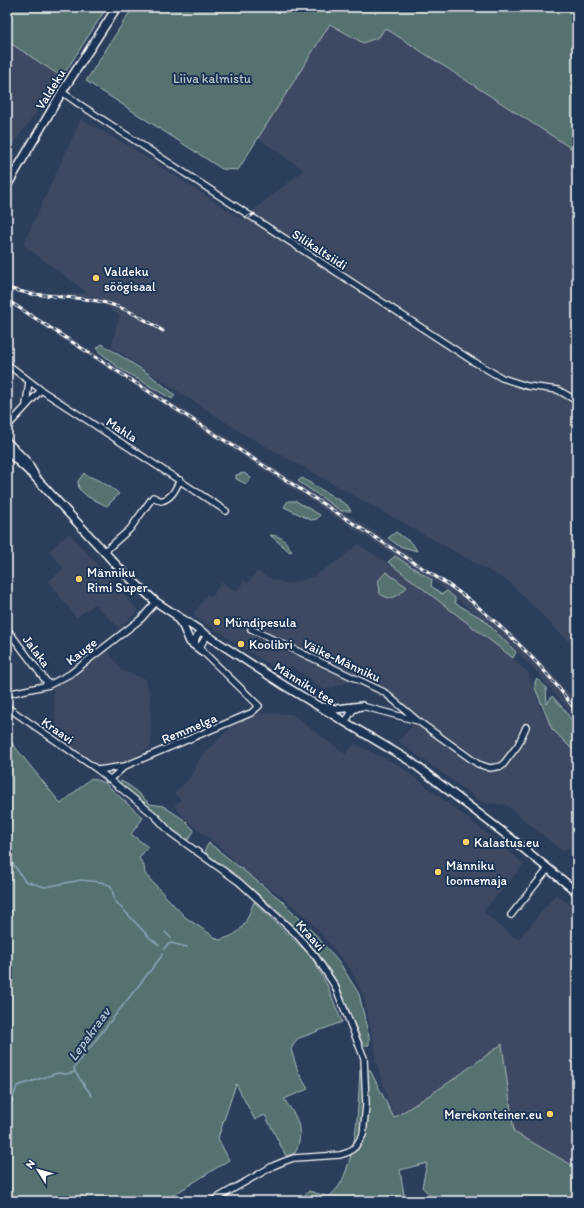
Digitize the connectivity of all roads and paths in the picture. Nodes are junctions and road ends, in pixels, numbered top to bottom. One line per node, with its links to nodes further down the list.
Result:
1 (117, 7): 2 (street, Valdeku)
2 (62, 92): 3 (street, Valdeku); 7 (street, Silikaltsiidi)
3 (7, 186)
4 (7, 364): 5 (street, Mahla)
5 (29, 381): 6 (street, Mahla); 8 (street)
6 (41, 390): 8 (street); 13 (street, Mahla)
7 (577, 401)
8 (26, 406): 9 (street)
9 (7, 427)
10 (7, 442): 12 (street, Männiku tee)
11 (7, 451): 12 (street, Männiku tee)
12 (35, 477): 15 (street, Männiku tee)
13 (180, 480): 14 (street, Mahla); 15 (street)
14 (226, 511)
15 (104, 552): 16 (street, Männiku tee)
16 (156, 602): 17 (street, Männiku tee); 23 (street, Kauge)
17 (175, 615): 20 (street, Männiku tee); 22 (street)
18 (7, 629): 23 (street, Jalaka)
19 (252, 629): 28 (street, Väike-Männiku)
20 (200, 631): 21 (street, Männiku tee); 22 (street)
21 (207, 635): 22 (street); 26 (street, Männiku tee)
22 (202, 651): 31 (street, Remmelga)
23 (49, 685): 24 (street, Kauge)
24 (7, 694)
25 (362, 706): 26 (street); 28 (street, Väike-Männiku); 29 (street)
26 (320, 707): 29 (street, Männiku tee)
27 (7, 708): 32 (street, Kraavi)
28 (418, 721): 30 (street, Väike-Männiku)
29 (345, 722): 34 (street, Männiku tee)
30 (526, 727)
31 (125, 766): 32 (street, Remmelga); 33 (street, Remmelga)
32 (98, 770): 33 (street, Kraavi)
33 (108, 779): 37 (street, Kraavi)
34 (548, 869): 35 (street, Männiku tee); 36 (street)
35 (577, 892)
36 (511, 916)
37 (212, 1201)

